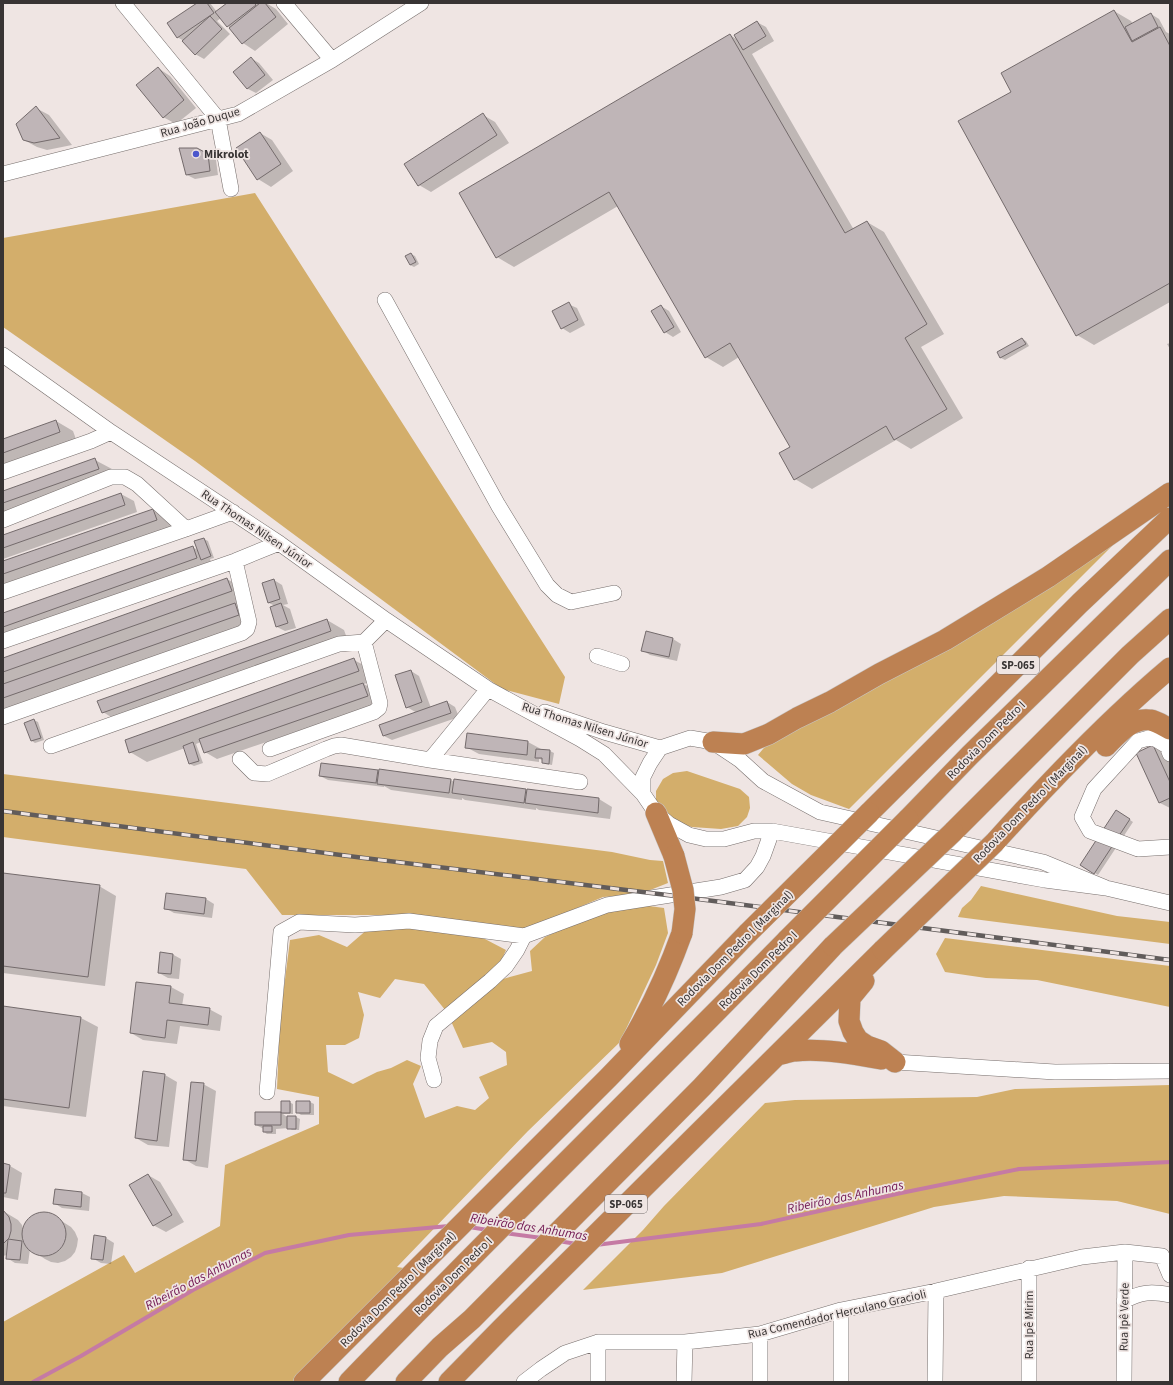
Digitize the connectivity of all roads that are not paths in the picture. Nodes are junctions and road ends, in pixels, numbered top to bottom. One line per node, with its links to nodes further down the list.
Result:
1 (123, 3): 5 (street)
2 (284, 3): 4 (street)
3 (420, 3): 4 (street, Rua João Duque)
4 (332, 60): 5 (street, Rua João Duque)
5 (218, 119): 6 (street, Rua João Duque); 7 (street)
6 (3, 174)
7 (231, 190)
8 (385, 300): 21 (street)
9 (3, 355): 10 (street, Rua Thomas Nilsen Júnior)
10 (111, 432): 11 (street); 13 (street, Rua Thomas Nilsen Júnior)
11 (3, 472)
12 (1170, 493): 35 (highway)
13 (233, 512): 16 (street); 17 (street, Rua Thomas Nilsen Júnior)
14 (1170, 518): 55 (highway, Rodovia Dom Pedro I (Marginal) / SP-065, bridge)
15 (3, 520): 16 (street)
16 (186, 529): 20 (street)
17 (279, 544): 19 (street); 23 (street, Rua Thomas Nilsen Júnior)
18 (1170, 560): 70 (highway, Rodovia Dom Pedro I / SP-065, bridge)
19 (235, 561): 24 (street); 31 (street)
20 (3, 592)
21 (614, 593)
22 (1170, 619): 71 (highway, SP-065, bridge)
23 (386, 620): 25 (street); 29 (street, Rua Thomas Nilsen Júnior)
24 (3, 640)
25 (364, 642): 36 (street); 38 (street)
26 (597, 656): 27 (street)
27 (622, 664)
28 (1170, 668): 44 (highway, Rodovia Dom Pedro I (Marginal) / SP-065)
29 (488, 689): 30 (street, Rua Thomas Nilsen Júnior); 41 (street)
30 (511, 702): 32 (street, Rua Thomas Nilsen Júnior); 34 (street, Rua Thomas Nilsen Júnior)
31 (3, 717)
32 (578, 723): 34 (street); 37 (street, Rua Thomas Nilsen Júnior)
33 (1170, 729): 44 (highway)
34 (580, 739): 43 (street, Rua Thomas Nilsen Júnior)
35 (714, 742): 37 (street, Rua Thomas Nilsen Júnior); 48 (street, Rua Thomas Nilsen Júnior)
36 (52, 746)
37 (660, 748): 43 (street)
38 (270, 749)
39 (1170, 754): 47 (street)
40 (240, 759): 41 (street)
41 (430, 760): 42 (street)
42 (580, 782)
43 (643, 794): 45 (street, Rua Thomas Nilsen Júnior)
44 (1024, 809): 51 (highway, Rodovia Dom Pedro I (Marginal) / SP-065, bridge)
45 (656, 814): 46 (street, Rua Thomas Nilsen Júnior); 55 (highway, bridge)
46 (772, 831): 48 (street, Rua Thomas Nilsen Júnior); 50 (street)
47 (1170, 847)
48 (1106, 888): 49 (street)
49 (1170, 904)
50 (524, 936): 56 (street); 57 (street)
51 (883, 950): 52 (highway, Rodovia Dom Pedro I (Marginal) / SP-065); 53 (highway)
52 (776, 1055): 53 (highway); 72 (highway, Rodovia Dom Pedro I (Marginal) / SP-065)
53 (895, 1062): 54 (street)
54 (1170, 1070)
55 (608, 1078): 69 (highway, Rodovia Dom Pedro I (Marginal))
56 (434, 1080)
57 (267, 1092)
58 (1125, 1252): 59 (street, Rua Comendador Herculano Gracioli); 60 (street, Rua Comendador Herculano Gracioli); 64 (street, Rua Ipê Verde)
59 (1163, 1256): 61 (street)
60 (1029, 1268): 62 (street, Rua Comendador Herculano Gracioli); 79 (street, Rua Ipê Mirim)
61 (1170, 1274)
62 (936, 1290): 65 (street, Rua Comendador Herculano Gracioli); 78 (street)
63 (1170, 1296): 64 (street)
64 (1124, 1302): 80 (street, Rua Ipê Verde)
65 (841, 1310): 66 (street, Rua Comendador Herculano Gracioli); 77 (street)
66 (760, 1334): 68 (street, Rua Comendador Herculano Gracioli); 76 (street)
67 (598, 1342): 68 (street, Rua Comendador Herculano Gracioli); 73 (street, Rua Comendador Herculano Gracioli); 74 (street)
68 (685, 1342): 75 (street)
69 (304, 1382)
70 (348, 1382)
71 (406, 1382)
72 (449, 1382)
73 (524, 1382)
74 (598, 1382)
75 (684, 1382)
76 (760, 1382)
77 (841, 1382)
78 (935, 1382)
79 (1029, 1382)
80 (1124, 1382)

